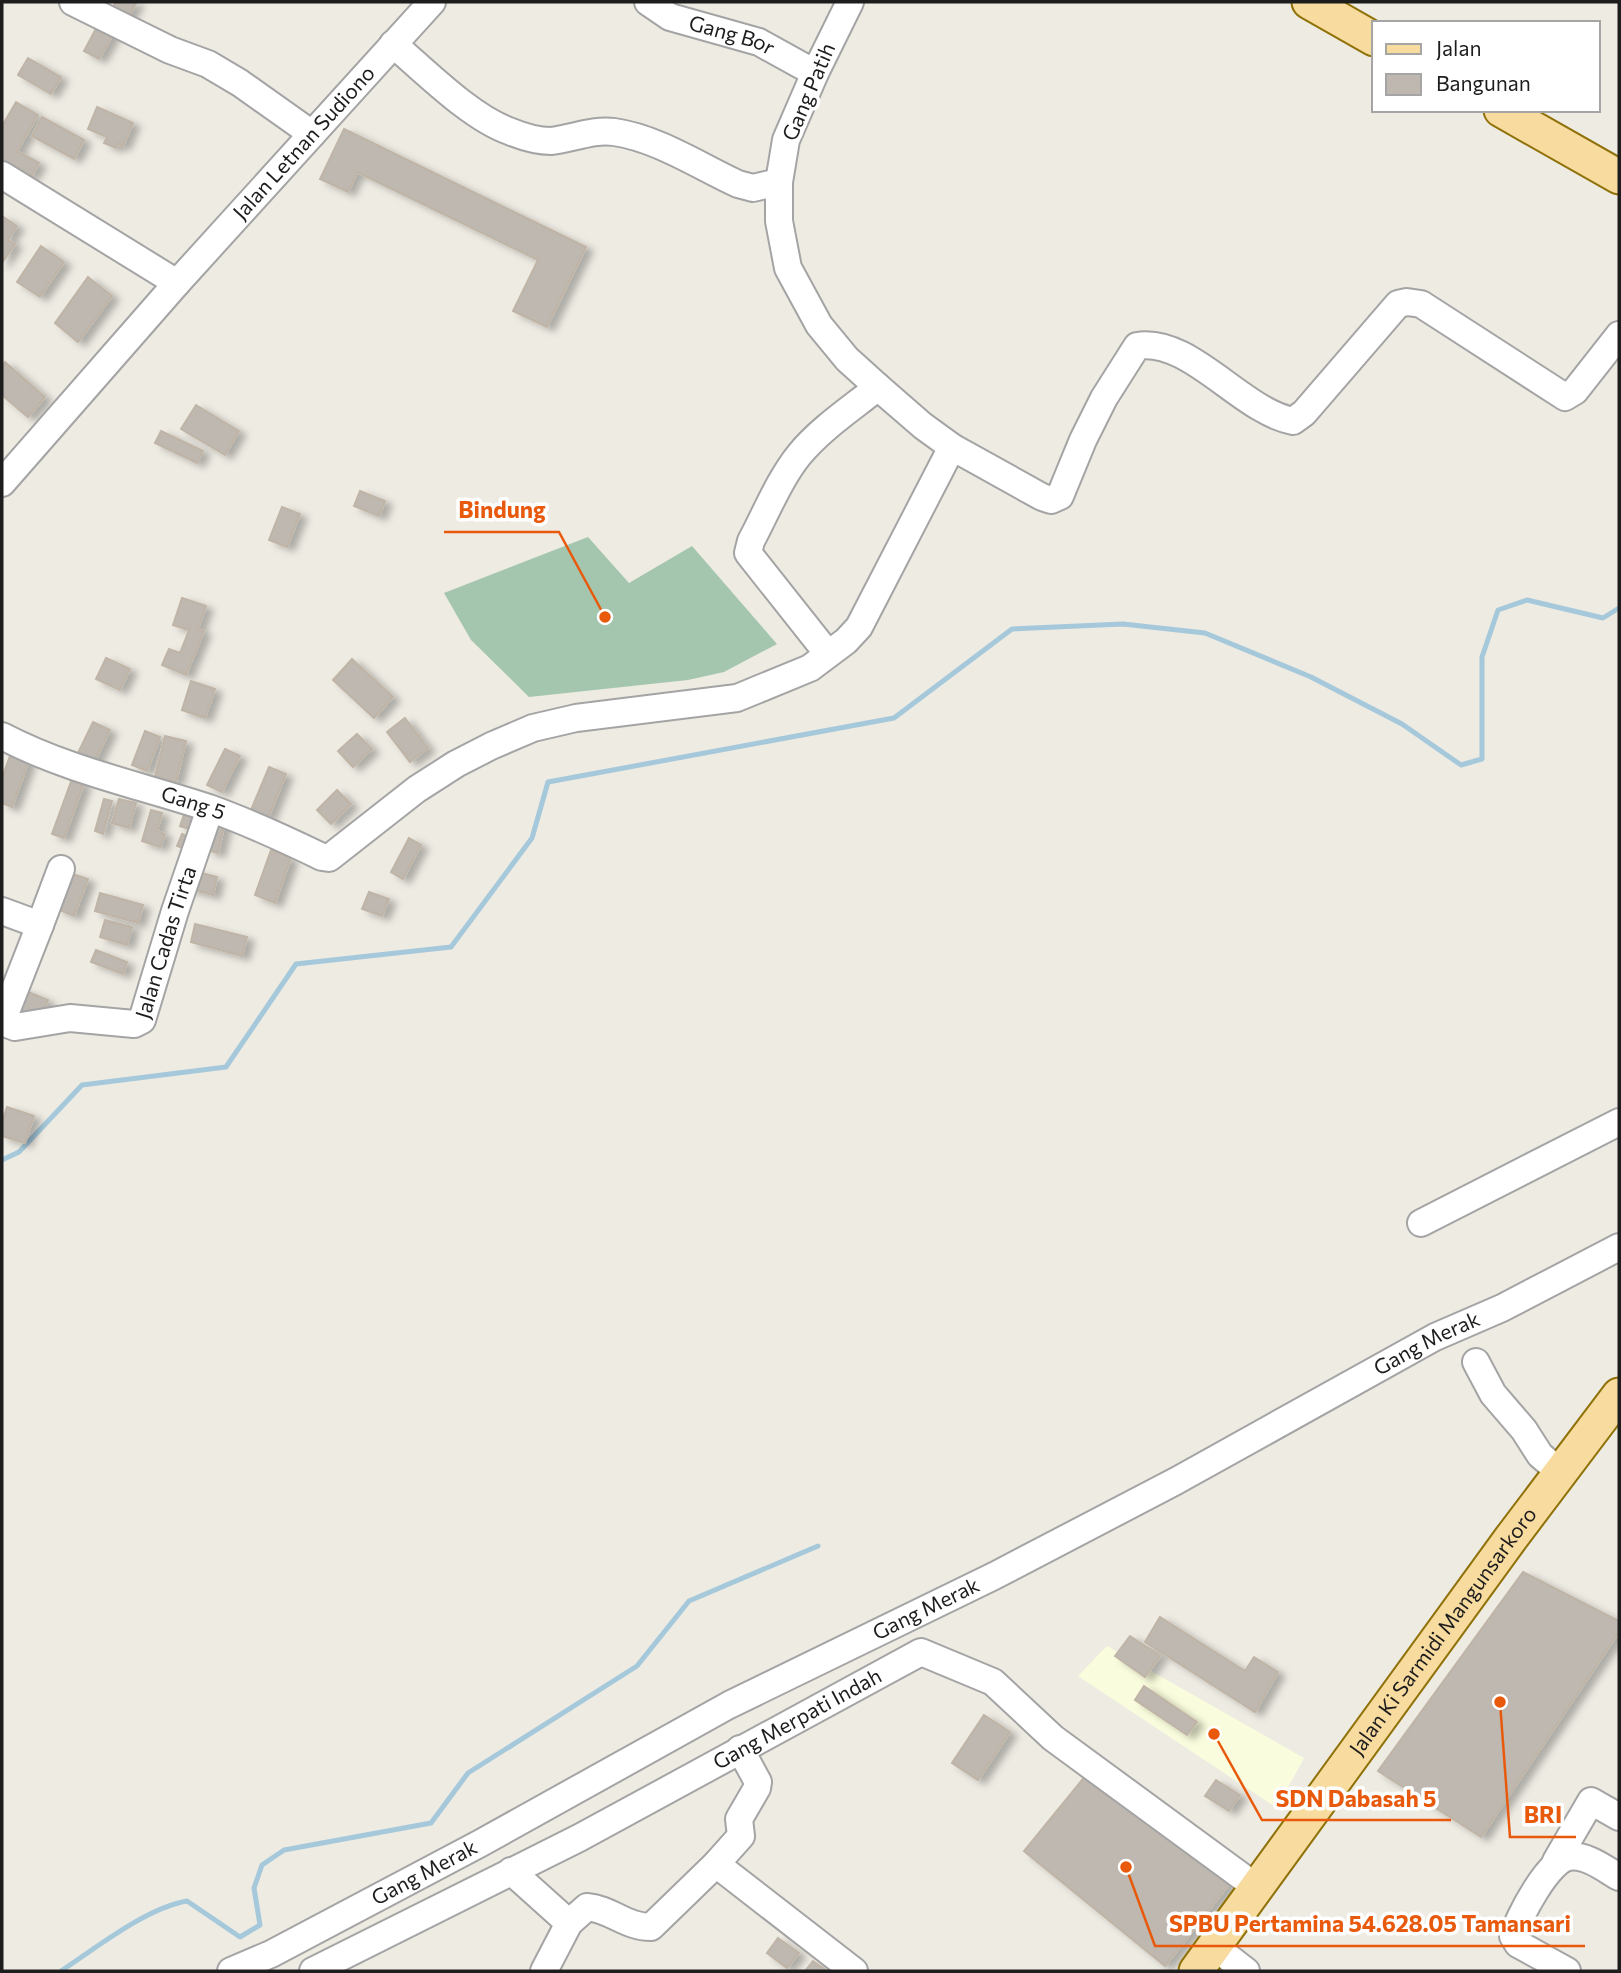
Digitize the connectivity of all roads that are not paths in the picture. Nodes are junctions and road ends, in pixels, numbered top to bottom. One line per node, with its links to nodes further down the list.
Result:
1 (74, 2): 10 (street)
2 (432, 2): 7 (street, Jalan Letnan Sudiono)
3 (648, 2): 8 (street, Gang Bor)
4 (850, 2): 8 (street, Gang Patih)
5 (1309, 2): 6 (main road)
6 (1372, 38)
7 (393, 44): 10 (street, Jalan Letnan Sudiono); 13 (street)
8 (815, 73): 13 (street, Gang Patih)
9 (1505, 112): 12 (main road)
10 (312, 134): 14 (street, Jalan Letnan Sudiono)
11 (2, 175): 14 (street)
12 (1619, 177)
13 (779, 182): 16 (street, Gang Patih)
14 (177, 283): 18 (street, Jalan Letnan Sudiono)
15 (1619, 335): 17 (street, Gang Patih)
16 (878, 387): 17 (street, Gang Patih); 19 (street)
17 (952, 447): 19 (street)
18 (2, 483)
19 (828, 654): 21 (street, Gang 5)
20 (2, 736): 21 (street, Gang 5)
21 (210, 809): 25 (street, Jalan Cadas Tirta)
22 (61, 869): 24 (street)
23 (2, 911): 24 (street)
24 (40, 925): 25 (street)
25 (2, 1022)
26 (1619, 1122): 27 (street)
27 (1421, 1223)
28 (1619, 1247): 41 (street, Gang Merak)
29 (1476, 1362): 31 (street)
30 (1619, 1395): 31 (main road, Jalan Ki Sarmidi Mangunsarkoro)
31 (1561, 1473): 40 (main road, Jalan Ki Sarmidi Mangunsarkoro)
32 (740, 1749): 35 (street); 36 (street, Gang Merpati Indah); 38 (street, Gang Merpati Indah)
33 (1619, 1817): 34 (street)
34 (1556, 1861): 37 (street); 46 (street)
35 (716, 1864): 39 (street); 44 (street)
36 (511, 1871): 39 (street); 42 (street, Gang Merpati Indah)
37 (1619, 1877)
38 (1252, 1884)
39 (569, 1923): 43 (street)
40 (1206, 1959): 45 (street)
41 (231, 1971)
42 (313, 1971)
43 (544, 1971)
44 (854, 1971)
45 (1246, 1971)
46 (1567, 1971)

